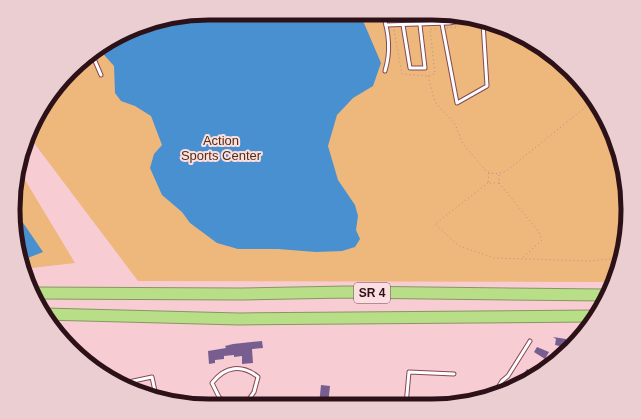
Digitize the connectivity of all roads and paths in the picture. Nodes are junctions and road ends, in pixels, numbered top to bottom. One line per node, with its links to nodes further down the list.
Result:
1 (384, 20): 5 (lane)
2 (455, 22): 4 (lane)
3 (420, 24): 4 (lane); 6 (lane); 6 (lane)
4 (442, 24): 7 (lane)
5 (386, 25): 6 (lane); 9 (lane)
6 (403, 25)
7 (483, 27)
8 (94, 59): 10 (lane)
9 (385, 71)
10 (101, 75)
11 (428, 76): 13 (path)
12 (589, 104): 14 (path)
13 (489, 173): 14 (path); 15 (path)
14 (498, 174): 16 (path)
15 (488, 183): 16 (path); 17 (path)
16 (499, 183): 17 (path)
17 (522, 258): 18 (path)
18 (615, 258)
19 (39, 292): 21 (highway, SR 4)
20 (601, 292): 21 (highway)
21 (566, 294): 22 (highway, SR 4)
22 (600, 295)
23 (51, 314): 24 (highway, SR 4)
24 (588, 316)
25 (530, 341): 28 (lane)
26 (454, 374): 32 (lane)
27 (131, 382): 29 (lane)
28 (498, 387)
29 (155, 391)
30 (221, 399): 31 (lane)
31 (249, 399)
32 (407, 399)

